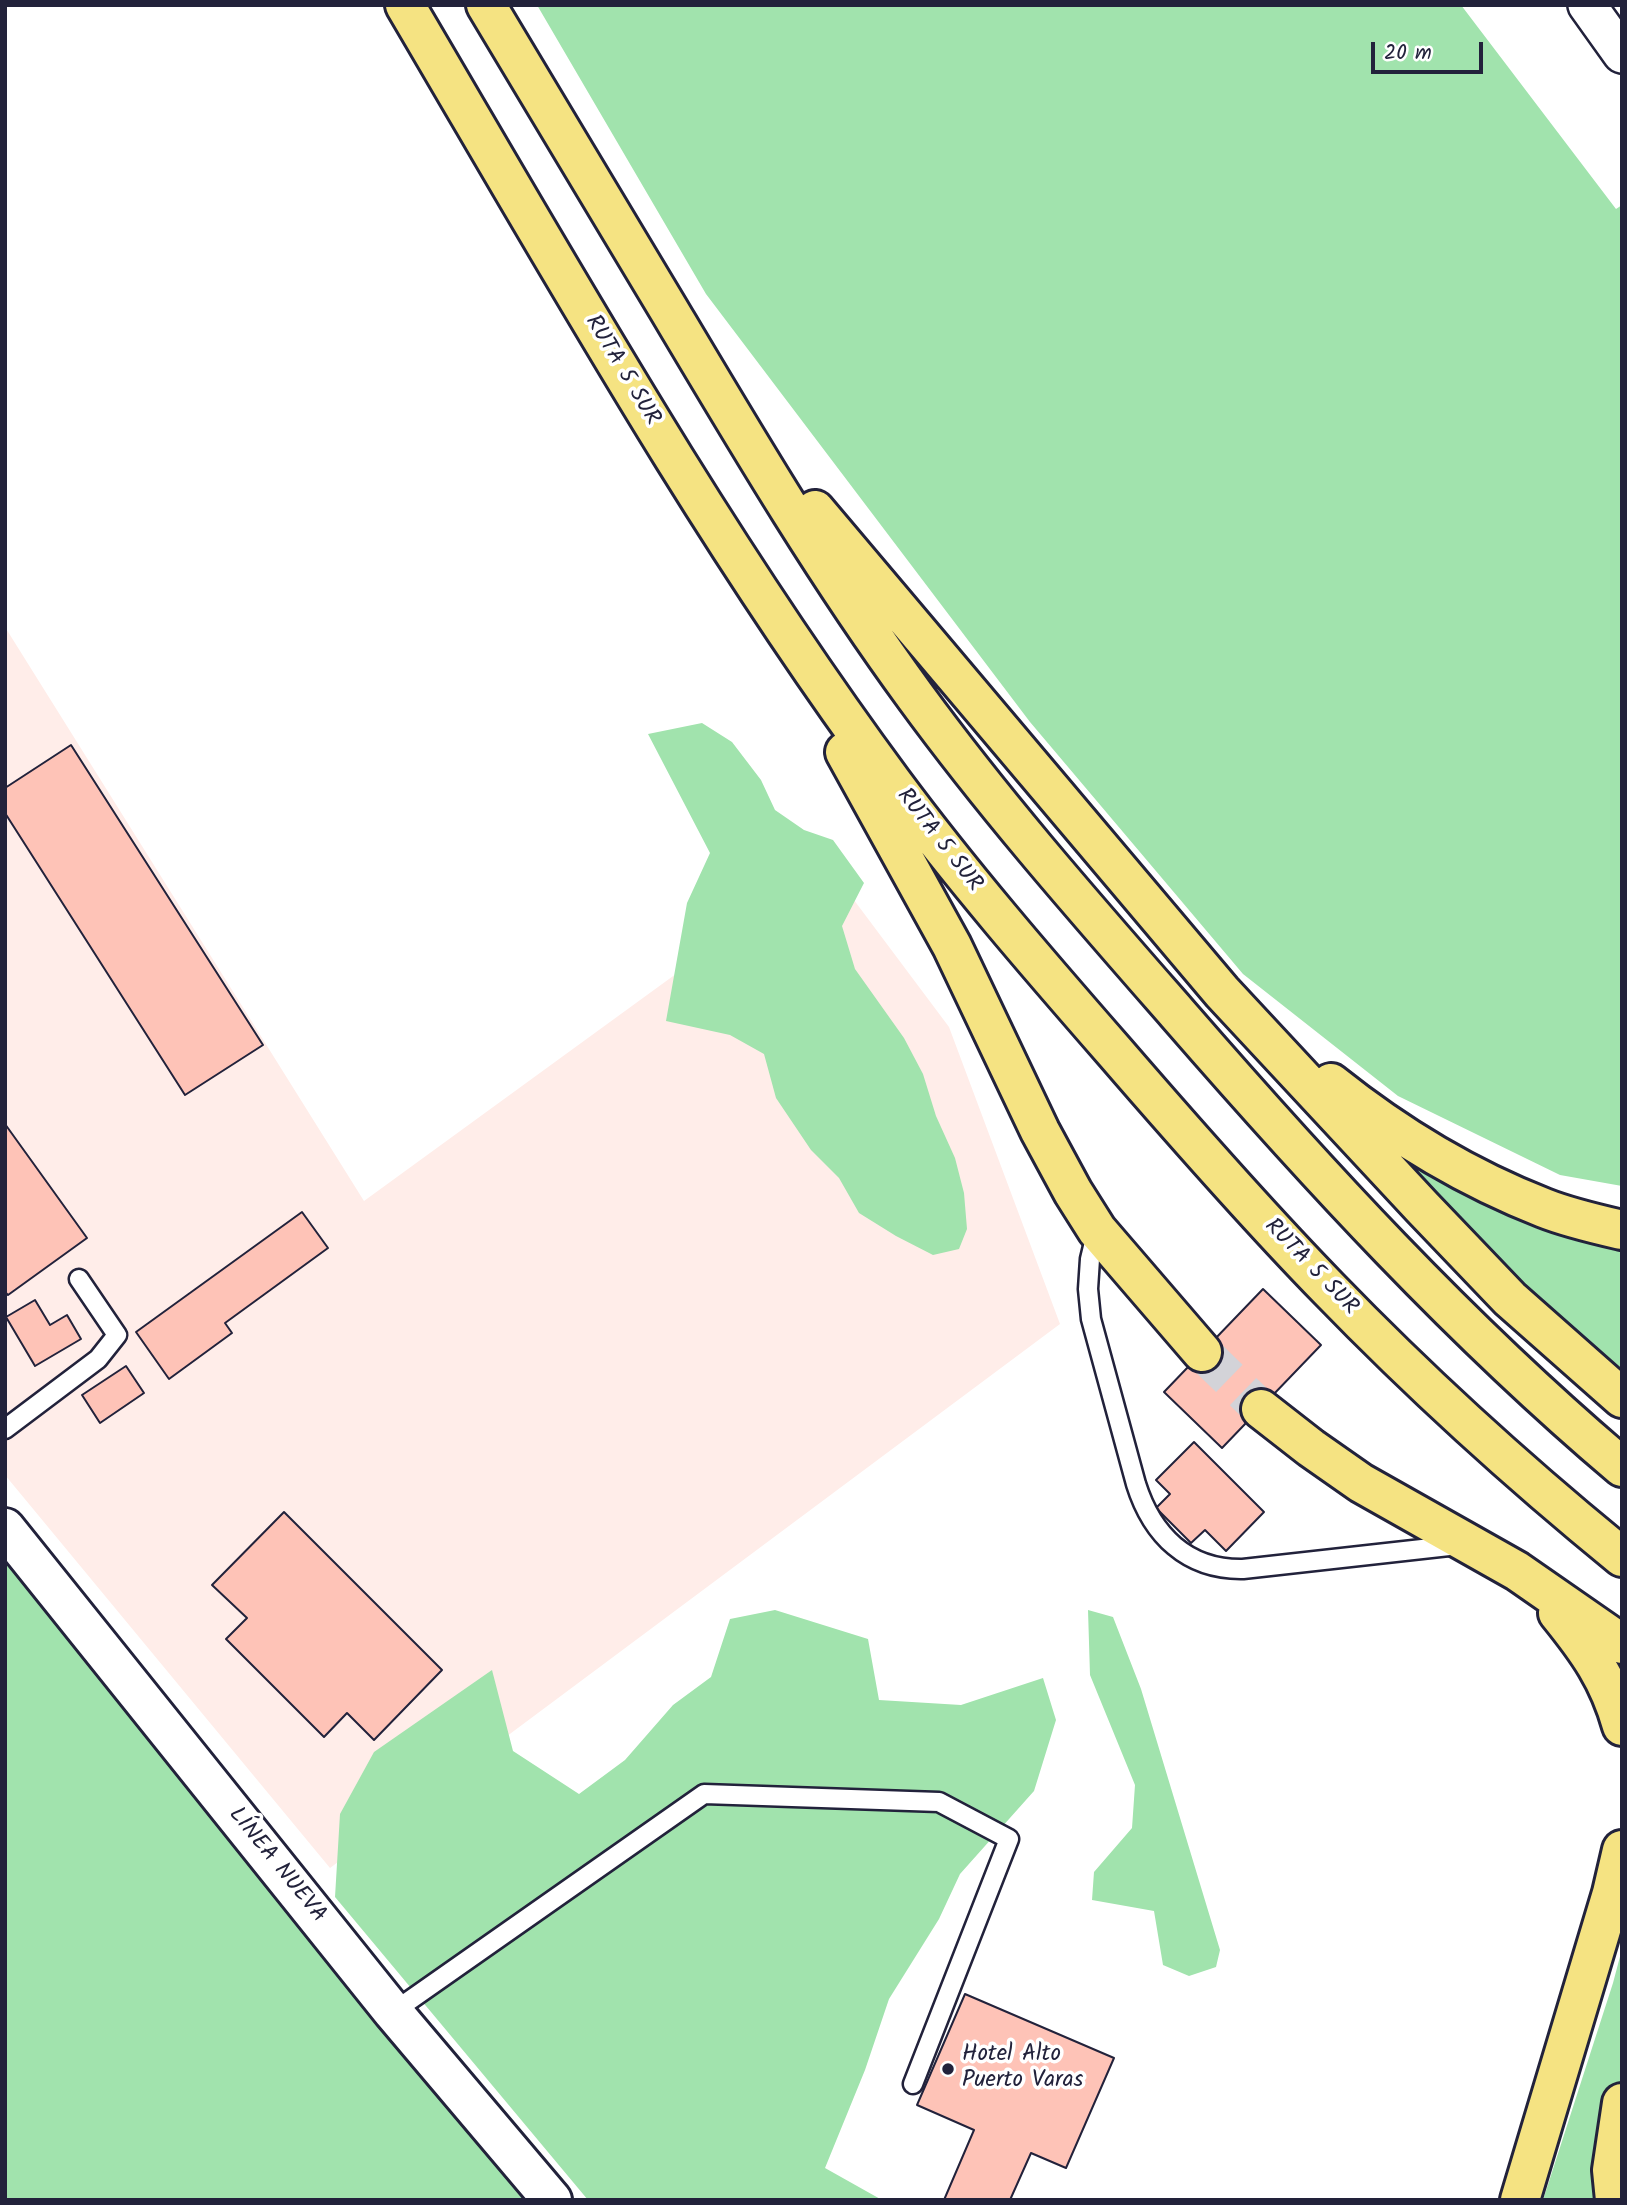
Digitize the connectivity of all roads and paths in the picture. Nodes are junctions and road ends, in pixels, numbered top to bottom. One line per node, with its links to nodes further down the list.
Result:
1 (405, 5): 6 (highway, RUTA 5 SUR)
2 (486, 5): 5 (highway)
3 (1587, 5): 4 (street)
4 (1622, 54)
5 (669, 310): 7 (highway); 15 (highway)
6 (737, 557): 8 (highway); 18 (highway, RUTA 5 SUR)
7 (1222, 992): 9 (highway); 12 (highway)
8 (1097, 1230): 11 (highway); 17 (lane)
9 (1622, 1230)
10 (79, 1279): 14 (lane)
11 (1202, 1352)
12 (1622, 1398)
13 (1261, 1409): 17 (highway)
14 (5, 1429)
15 (1622, 1466)
16 (5, 1528): 23 (street, LÍNEA NUEVA)
17 (1469, 1544): 19 (highway)
18 (1622, 1557)
19 (1517, 1571): 20 (highway); 21 (highway)
20 (1622, 1644)
21 (1622, 1726)
22 (1622, 1850): 27 (highway)
23 (393, 2012): 24 (lane); 26 (street, LÍNEA NUEVA)
24 (914, 2084)
25 (1622, 2103): 28 (highway)
26 (552, 2200)
27 (1520, 2200)
28 (1615, 2200)

